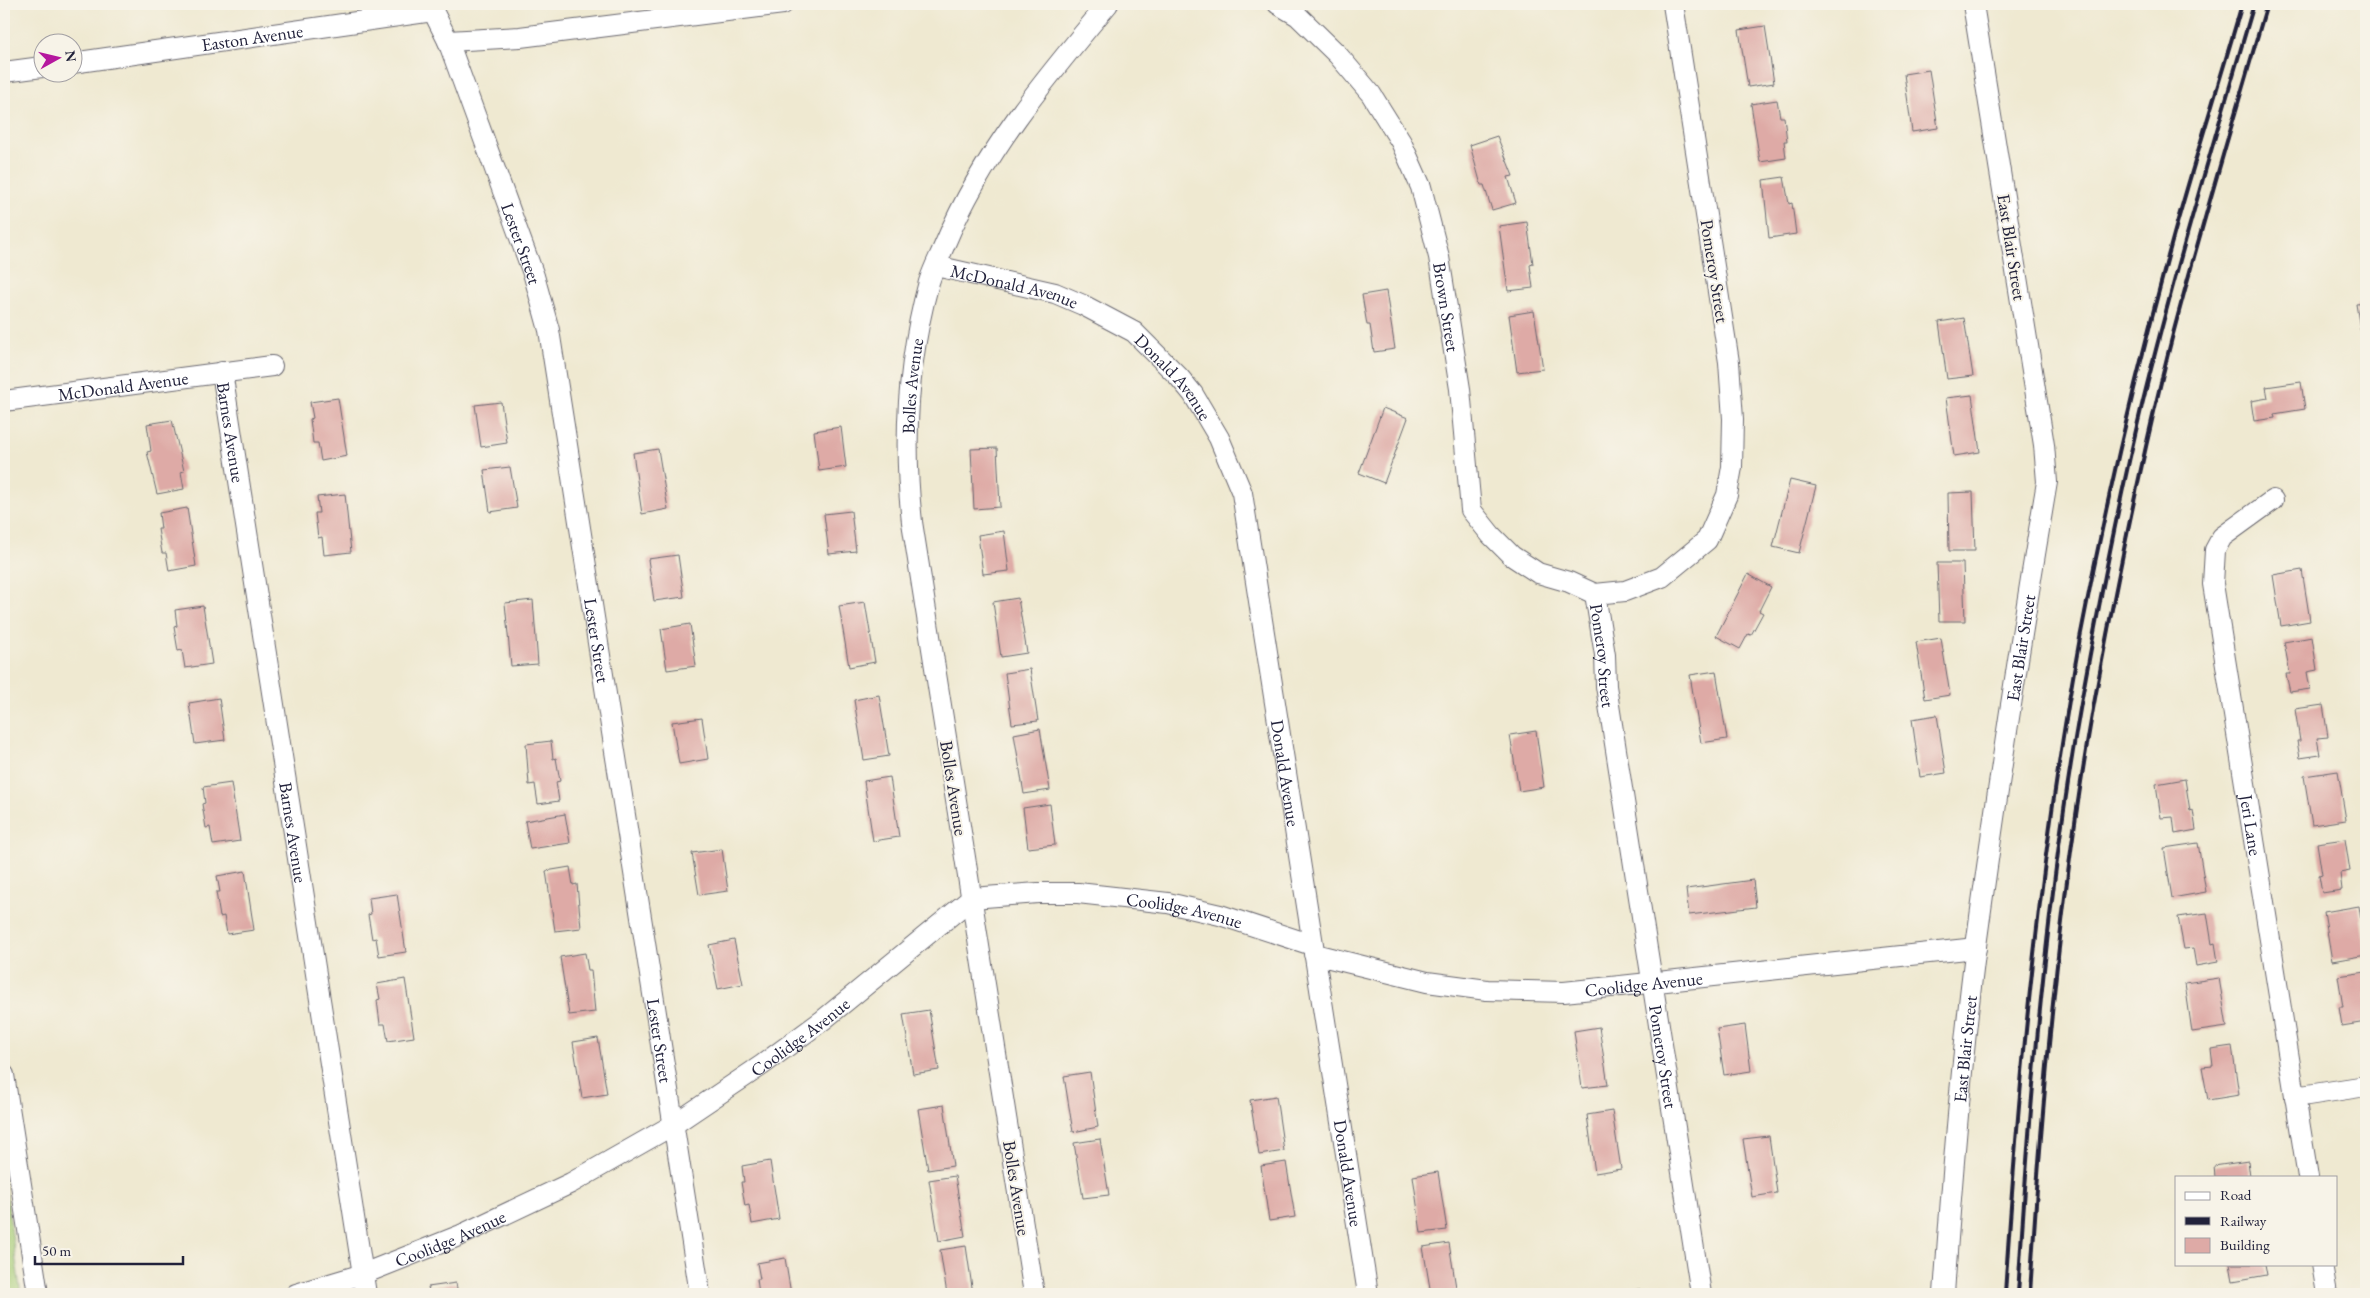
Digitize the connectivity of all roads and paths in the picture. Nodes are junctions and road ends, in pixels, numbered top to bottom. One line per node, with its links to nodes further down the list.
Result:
1 (783, 4): 7 (street)
2 (1108, 4): 11 (street, Bolles Avenue)
3 (1278, 4): 17 (street, Brown Street)
4 (1673, 4): 17 (street, Pomeroy Street)
5 (1973, 4): 19 (street, East Blair Street)
6 (433, 7): 7 (street, Lester Street); 8 (street, Easton Avenue)
7 (448, 41): 25 (street, Lester Street)
8 (82, 61)
9 (32, 68): 10 (street)
10 (4, 72)
11 (933, 274): 12 (street, McDonald Avenue); 18 (street, Bolles Avenue)
12 (1092, 309): 20 (street, Donald Avenue)
13 (272, 366): 14 (street, McDonald Avenue)
14 (222, 372): 15 (street, McDonald Avenue); 28 (street, Barnes Avenue)
15 (4, 401)
16 (2274, 500): 24 (street, Jeri Lane)
17 (1595, 594): 21 (street, Pomeroy Street)
18 (972, 898): 20 (street, Coolidge Avenue); 25 (street, Coolidge Avenue); 33 (street, Bolles Avenue)
19 (1976, 948): 21 (street, Coolidge Avenue); 36 (street, East Blair Street)
20 (1313, 949): 21 (street, Coolidge Avenue); 34 (street, Donald Avenue)
21 (1652, 984): 35 (street, Pomeroy Street)
22 (4, 1075): 29 (street)
23 (2366, 1086): 24 (street)
24 (2295, 1096): 26 (street, Jeri Lane)
25 (673, 1125): 28 (street, Coolidge Avenue); 32 (street, Lester Street)
26 (2308, 1176)
27 (2322, 1266): 37 (street)
28 (363, 1274): 30 (street, Coolidge Avenue); 31 (street, Barnes Avenue)
29 (38, 1294)
30 (296, 1294)
31 (366, 1294)
32 (700, 1294)
33 (1034, 1294)
34 (1368, 1294)
35 (1701, 1294)
36 (1944, 1294)
37 (2327, 1294)

